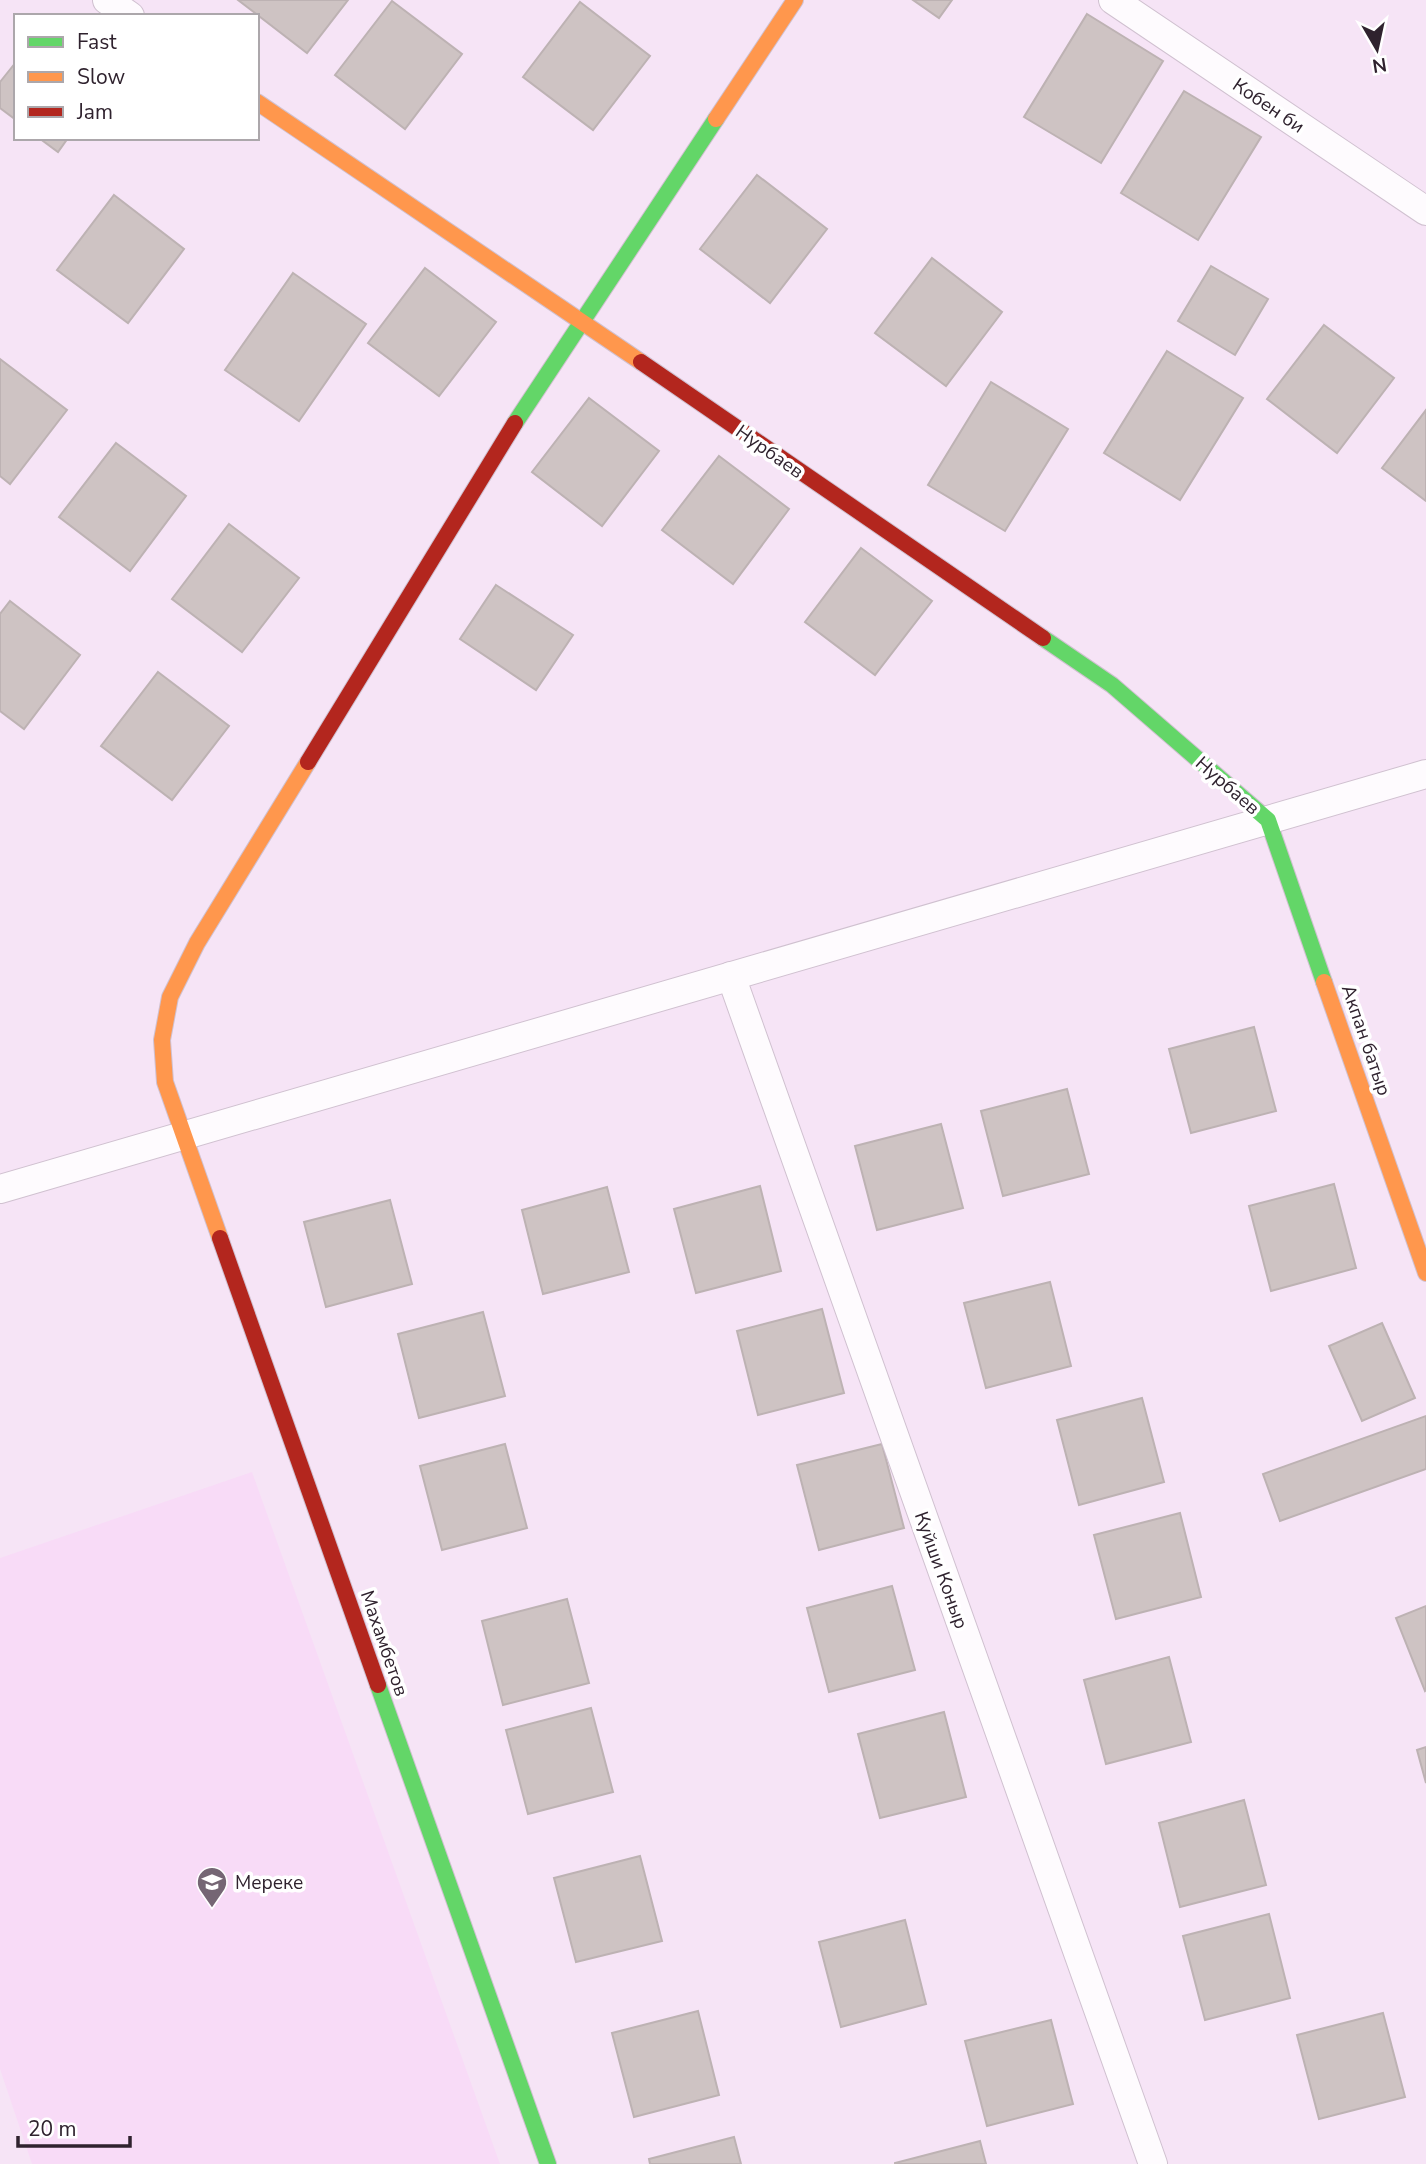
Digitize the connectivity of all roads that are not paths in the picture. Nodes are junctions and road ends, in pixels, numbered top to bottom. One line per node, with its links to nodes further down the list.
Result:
1 (107, 0): 4 (street)
2 (795, 0): 7 (street, Махамбетов)
3 (1113, 0): 6 (street, Кобен би)
4 (127, 14)
5 (259, 103): 7 (street, Нурбаев)
6 (1426, 211)
7 (582, 321): 9 (street, Нурбаев); 11 (street, Махамбетов)
8 (1426, 774): 9 (street)
9 (1268, 820): 10 (street); 13 (street, Акпан батыр)
10 (732, 976): 11 (street); 15 (street, Куйши Коныр)
11 (184, 1136): 12 (street); 14 (street, Махамбетов)
12 (0, 1189)
13 (1426, 1273)
14 (548, 2164)
15 (1153, 2164)

